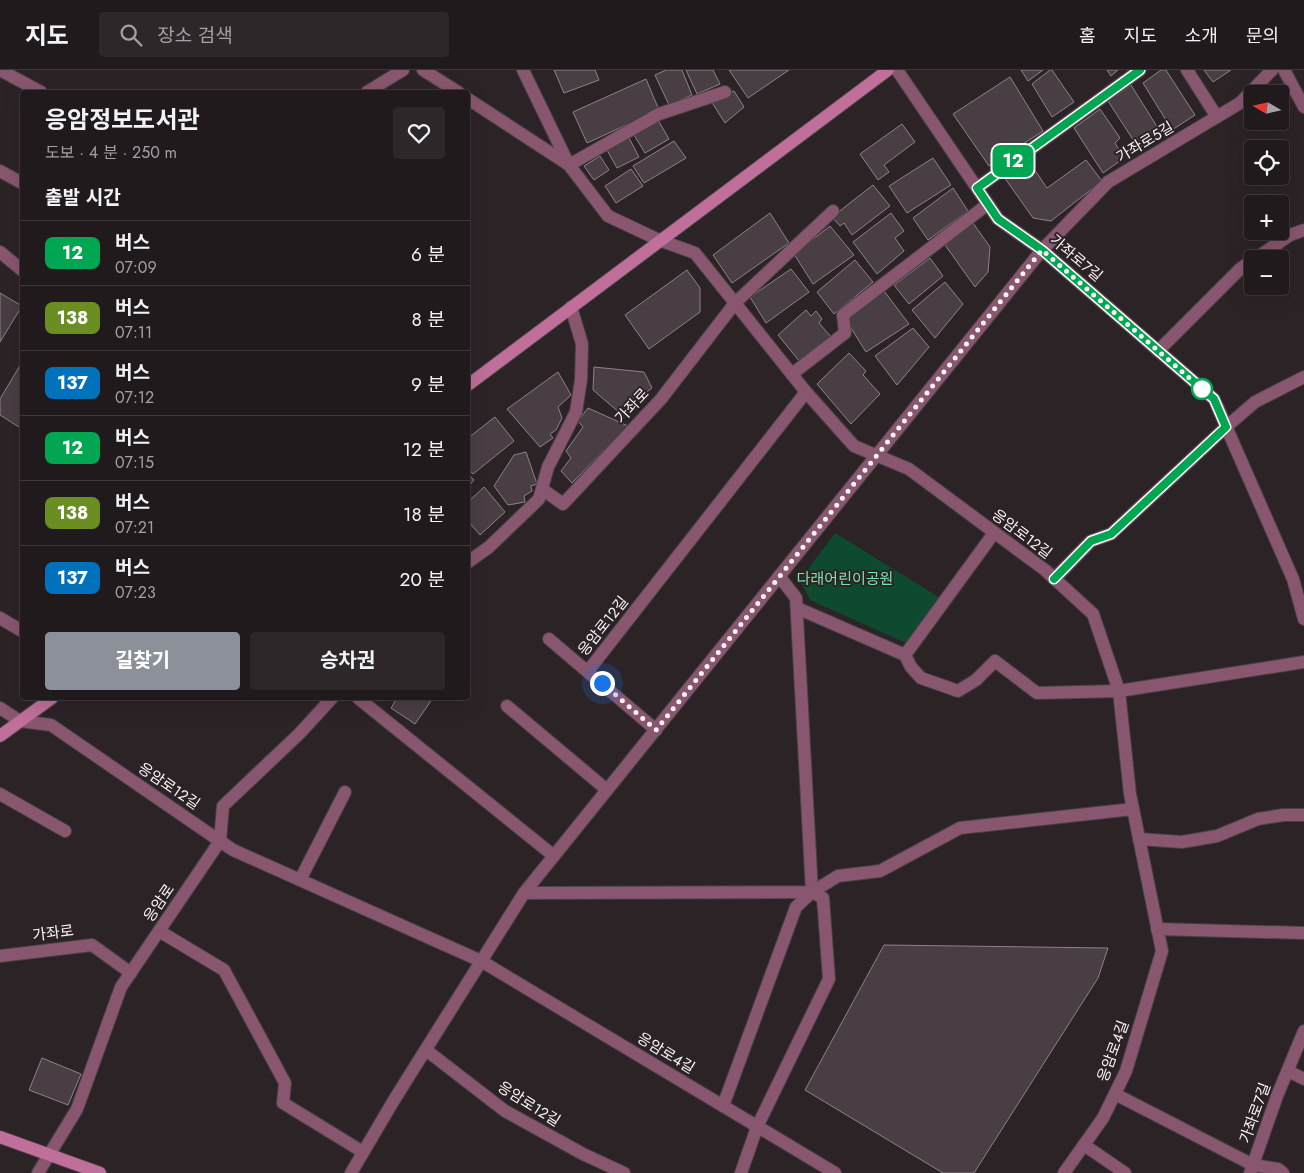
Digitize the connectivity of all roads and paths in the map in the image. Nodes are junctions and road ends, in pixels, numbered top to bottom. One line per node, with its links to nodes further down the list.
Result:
1 (0, 70): 11 (street)
2 (403, 70): 12 (street)
3 (423, 70): 13 (street)
4 (523, 70): 18 (street)
5 (888, 70): 25 (main road)
6 (897, 70): 21 (street, 가좌로7길)
7 (1140, 70): 21 (street)
8 (1187, 70): 17 (street)
9 (1272, 70): 17 (street, 가좌로5길)
10 (1284, 70): 16 (street)
11 (37, 90)
12 (370, 90)
13 (455, 90)
14 (725, 92): 18 (street)
15 (470, 100): 18 (street)
16 (1304, 106)
17 (1217, 117): 26 (street, 가좌로5길)
18 (569, 165): 25 (street)
19 (0, 171): 20 (street)
20 (20, 182)
21 (977, 188): 22 (street, 가좌로7길)
22 (988, 204): 26 (street, 가좌로7길); 34 (street)
23 (833, 211): 31 (street, 가좌로)
24 (1304, 230): 27 (street)
25 (660, 240): 31 (street); 32 (main road)
26 (1042, 250): 33 (street, 가좌로7길); 39 (street)
27 (1268, 250)
28 (0, 252): 30 (street)
29 (1244, 266): 33 (street)
30 (20, 268)
31 (735, 303): 34 (street); 40 (street, 가좌로)
32 (571, 307): 36 (main road); 40 (street)
33 (1158, 351): 38 (street, 가좌로7길)
34 (792, 374): 37 (street)
35 (1304, 377): 38 (street)
36 (470, 383)
37 (806, 392): 39 (street, 응암로12길); 52 (street, 응암로12길)
38 (1226, 427): 44 (street); 47 (street, 가좌로7길)
39 (876, 456): 41 (street, 응암로12길); 43 (street)
40 (542, 489): 42 (street)
41 (994, 533): 44 (street, 응암로12길); 50 (street)
42 (470, 561)
43 (779, 576): 45 (street); 60 (street)
44 (1054, 579): 53 (street, 응암로12길)
45 (796, 608): 50 (street); 72 (street)
46 (0, 618): 48 (street)
47 (1304, 619)
48 (20, 630)
49 (549, 639): 52 (street)
50 (905, 654): 53 (street)
51 (1304, 662): 53 (street)
52 (588, 672): 60 (street)
53 (1119, 691): 65 (street, 응암로4길)
54 (49, 700): 59 (main road)
55 (330, 700): 69 (street, 응암로)
56 (360, 700): 70 (street)
57 (507, 706): 62 (street)
58 (0, 708): 59 (street)
59 (20, 721): 61 (main road); 69 (street, 응암로12길)
60 (656, 730): 62 (street)
61 (0, 736)
62 (607, 790): 70 (street)
63 (345, 792): 71 (street)
64 (0, 794): 67 (street)
65 (1133, 809): 68 (street, 응암로4길); 72 (street)
66 (1304, 815): 68 (street)
67 (65, 831)
68 (1139, 839): 74 (street, 응암로4길)
69 (220, 841): 71 (street, 응암로12길); 75 (street, 응암로)
70 (554, 856): 73 (street)
71 (300, 880): 78 (street, 응암로12길)
72 (812, 892): 73 (street); 85 (street); 86 (street)
73 (524, 893): 78 (street)
74 (1157, 929): 76 (street); 84 (street, 응암로4길)
75 (159, 931): 79 (street, 응암로); 89 (street)
76 (1304, 933)
77 (0, 956): 79 (street, 가좌로)
78 (481, 961): 81 (street); 85 (street, 응암로4길)
79 (130, 973): 90 (street, 응암로)
80 (1304, 1031): 82 (street, 가좌로7길)
81 (426, 1050): 89 (street); 95 (street, 응암로12길)
82 (1288, 1072): 83 (street, 가좌로7길); 91 (street, 가좌로7길)
83 (1304, 1079)
84 (1115, 1094): 88 (street, 응암로4길); 91 (street)
85 (723, 1106): 86 (street, 응암로4길)
86 (758, 1127): 96 (street); 97 (street, 응암로4길)
87 (0, 1137): 90 (main road)
88 (1084, 1145): 98 (street, 응암로4길); 99 (street)
89 (363, 1152): 94 (street)
90 (48, 1155): 92 (street, 응암로); 93 (main road)
91 (1252, 1169): 100 (street, 가좌로7길)
92 (38, 1173)
93 (100, 1173)
94 (351, 1173)
95 (624, 1173)
96 (741, 1173)
97 (835, 1173)
98 (1064, 1173)
99 (1125, 1173)
100 (1283, 1173)

